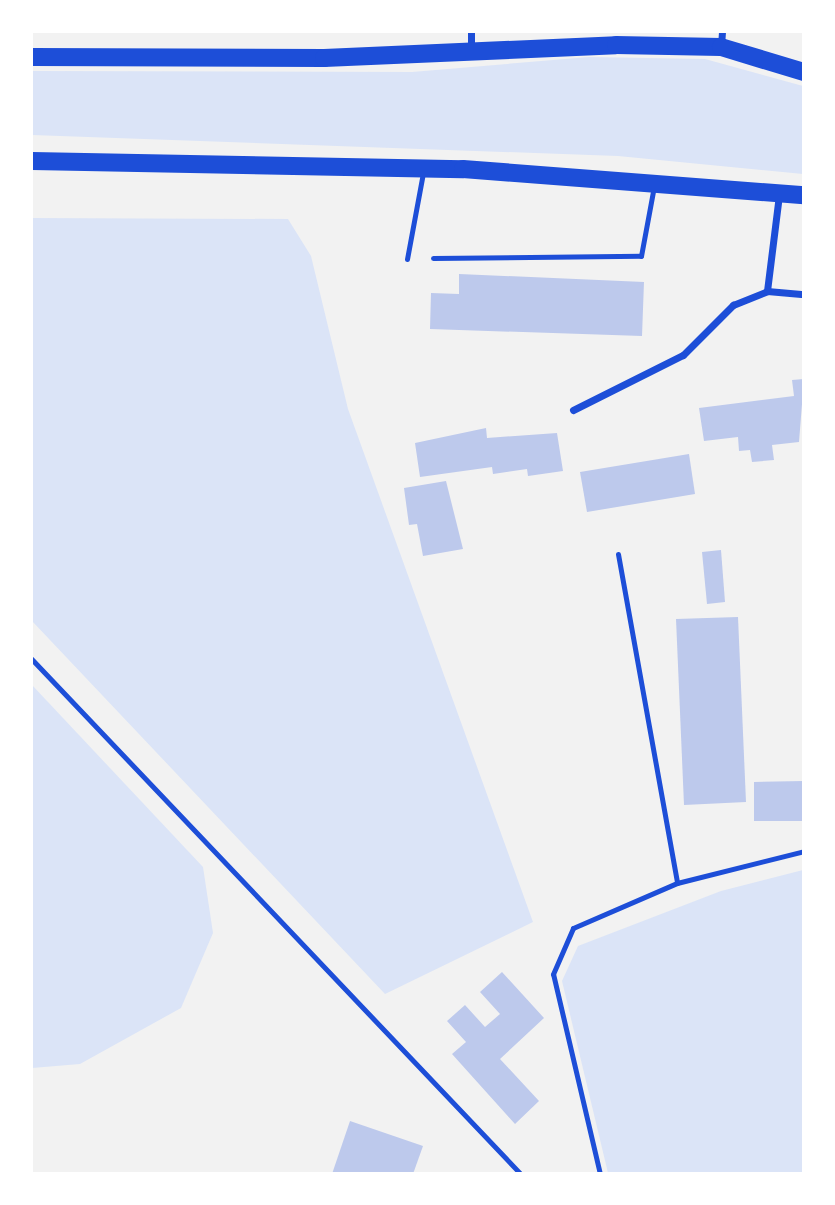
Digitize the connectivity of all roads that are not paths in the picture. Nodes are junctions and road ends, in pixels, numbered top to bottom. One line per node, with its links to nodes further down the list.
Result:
1 (471, 32): 3 (street)
2 (721, 39): 3 (main road); 5 (main road)
3 (471, 51): 4 (main road)
4 (32, 57)
5 (803, 72)
6 (32, 161): 7 (main road)
7 (423, 170): 8 (main road); 12 (lane)
8 (656, 180): 9 (main road); 11 (lane)
9 (779, 194): 10 (main road); 13 (street)
10 (803, 195)
11 (433, 258)
12 (407, 259)
13 (767, 291): 14 (street); 15 (street)
14 (803, 295)
15 (573, 410)
16 (618, 554): 18 (lane)
17 (803, 850): 18 (lane)
18 (677, 883): 19 (lane)
19 (600, 1174)

